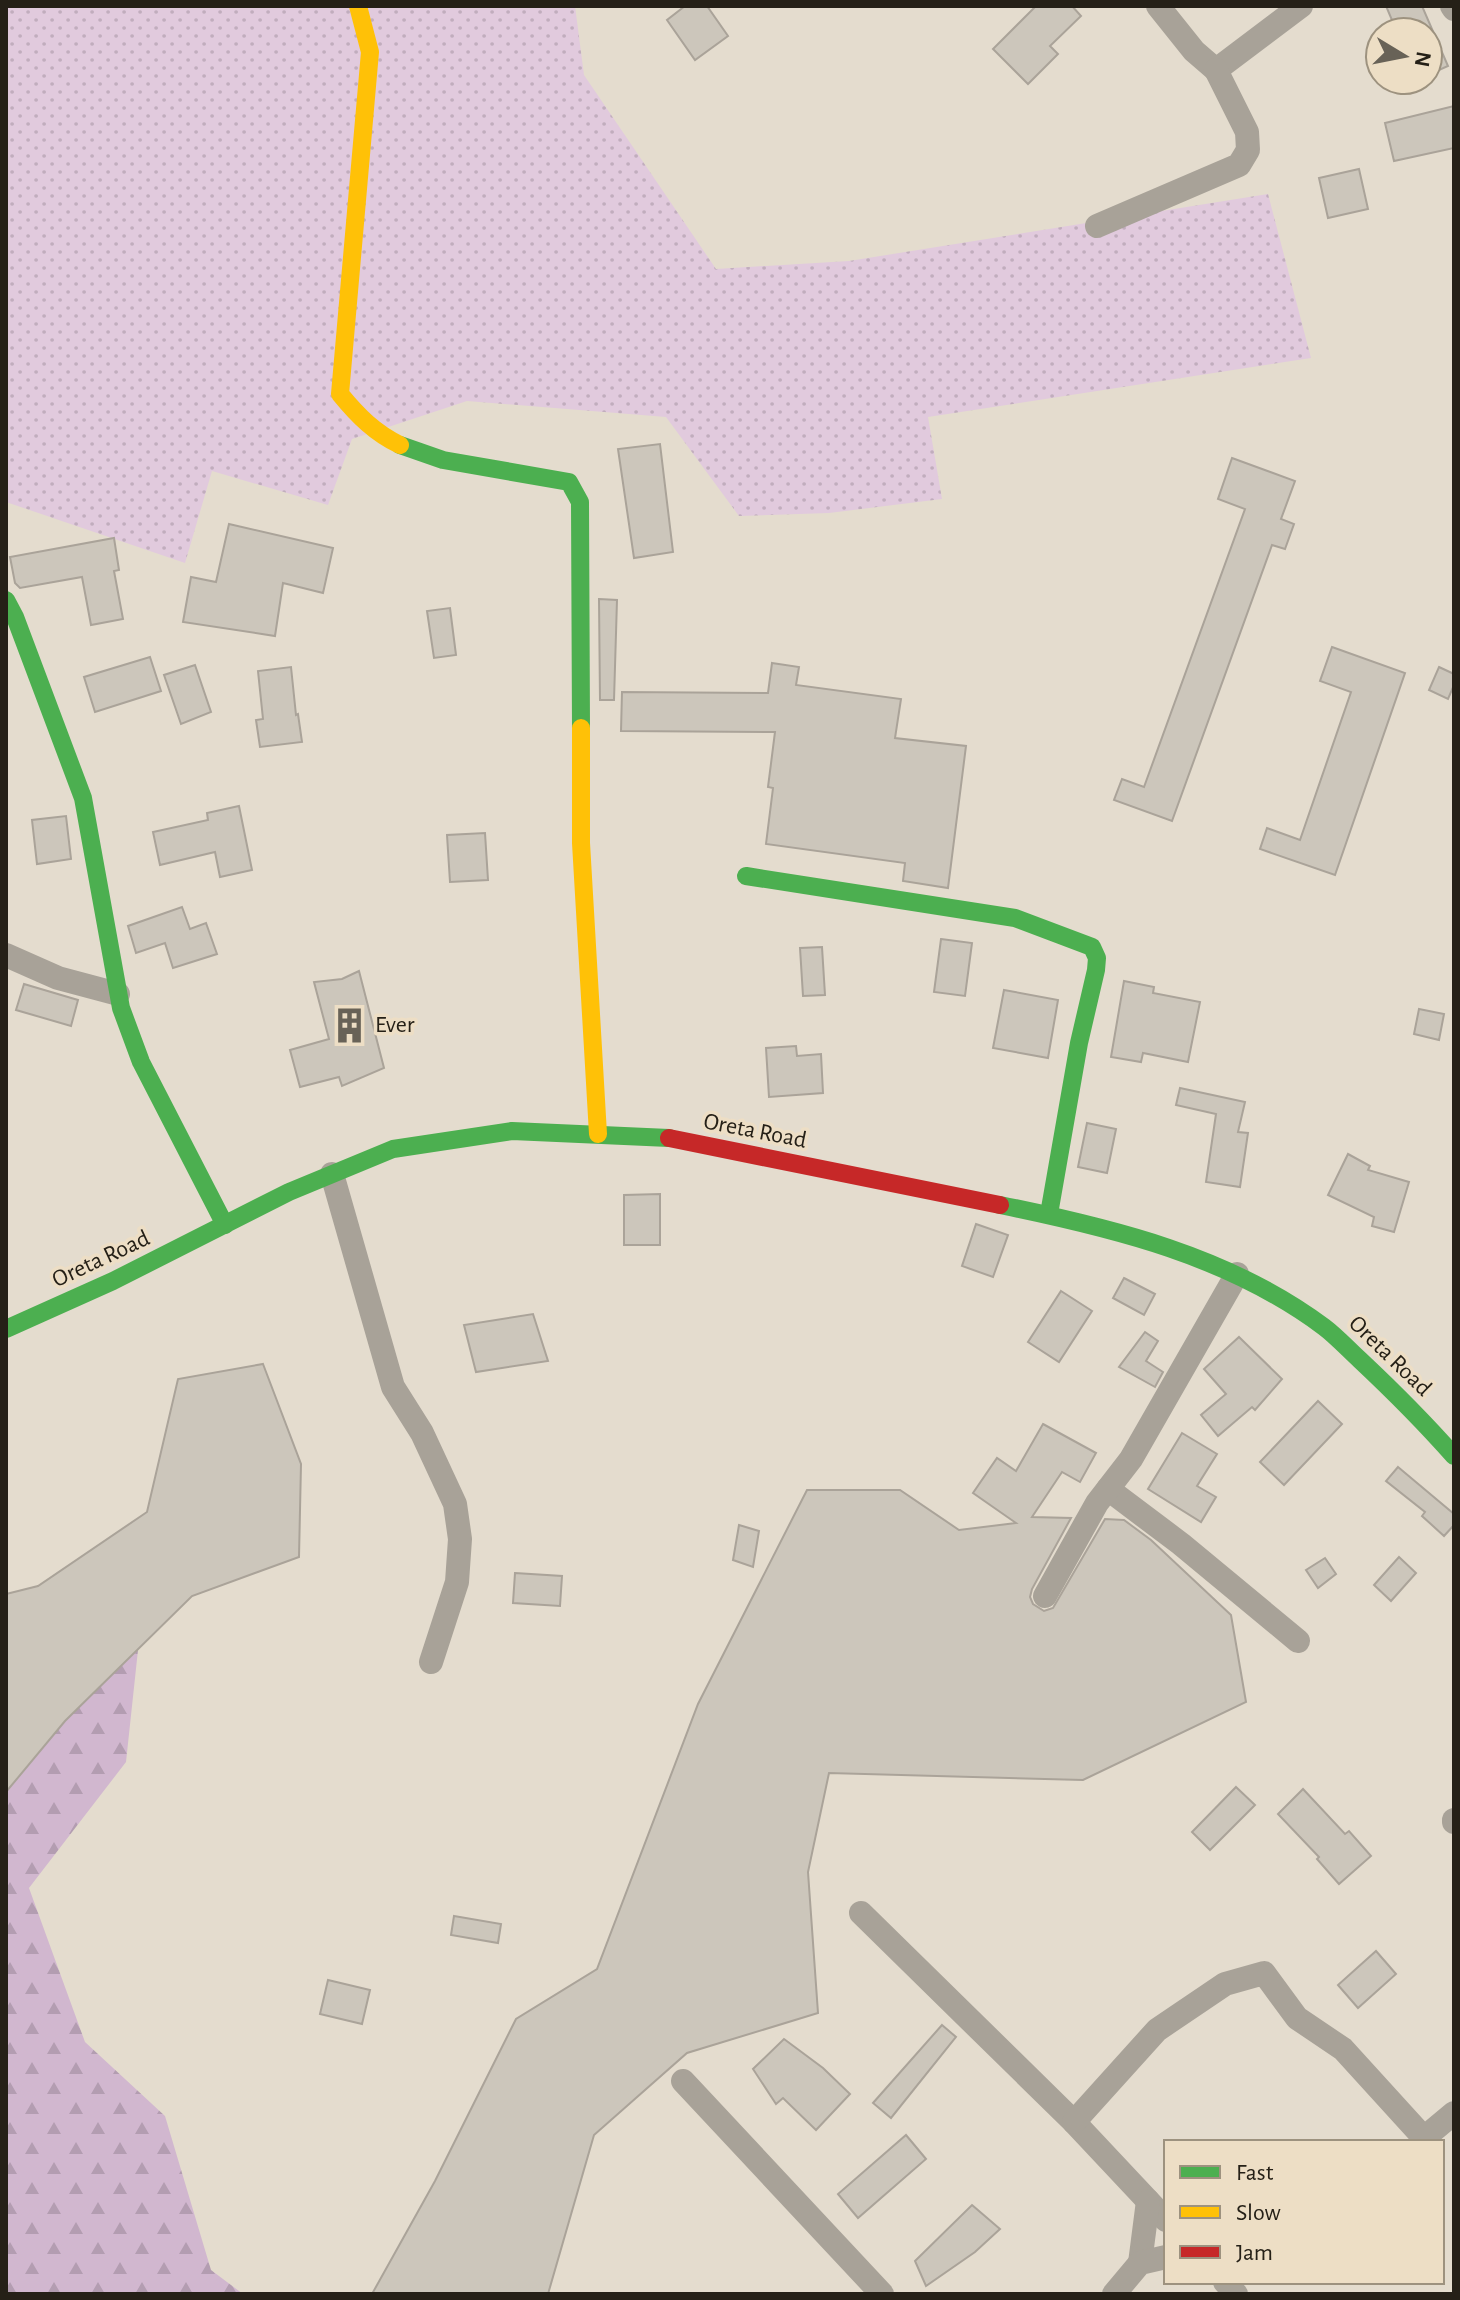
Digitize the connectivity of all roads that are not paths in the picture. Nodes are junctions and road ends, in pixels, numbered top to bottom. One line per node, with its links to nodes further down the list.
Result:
1 (358, 6): 10 (street)
2 (1158, 6): 4 (street)
3 (1301, 6): 4 (street)
4 (1216, 70): 5 (street)
5 (1097, 226)
6 (6, 600): 9 (street)
7 (746, 876): 12 (street)
8 (6, 955): 9 (street)
9 (118, 994): 13 (street)
10 (598, 1134): 11 (street, Oreta Road); 12 (street, Oreta Road)
11 (332, 1174): 13 (street, Oreta Road); 20 (street)
12 (1049, 1214): 14 (street, Oreta Road)
13 (225, 1225): 15 (street, Oreta Road)
14 (1237, 1274): 16 (street, Oreta Road); 17 (street)
15 (6, 1329)
16 (1454, 1456)
17 (1108, 1489): 18 (street); 19 (street)
18 (1045, 1596)
19 (1298, 1641)
20 (431, 1662)
21 (861, 1913): 24 (street)
22 (683, 2081): 29 (street)
23 (1454, 2113): 24 (street)
24 (1074, 2122): 25 (street)
25 (1148, 2201): 26 (street); 28 (street)
26 (1164, 2218)
27 (1164, 2257): 28 (street)
28 (1140, 2263): 30 (street)
29 (882, 2294)
30 (1114, 2294)

